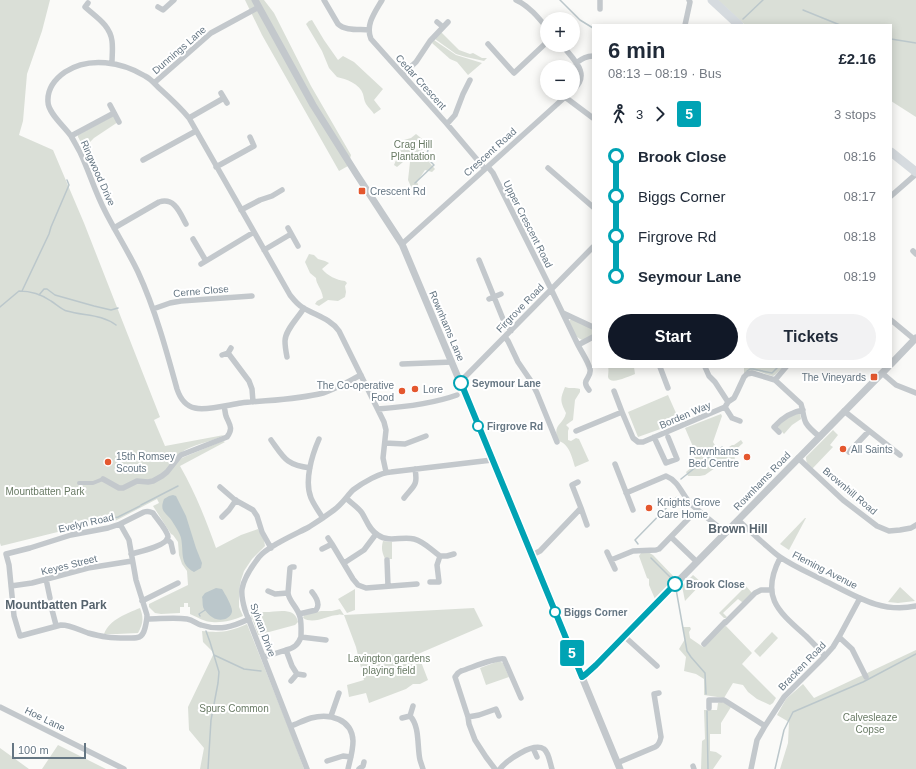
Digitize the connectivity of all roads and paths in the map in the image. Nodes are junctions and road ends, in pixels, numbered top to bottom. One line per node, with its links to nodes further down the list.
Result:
1 (174, 0): 12 (street)
2 (255, 0): 10 (street, Rownhams Lane)
3 (324, 0): 19 (street)
4 (382, 0): 19 (street)
5 (516, 0): 13 (street)
6 (600, 0): 11 (street)
7 (689, 0): 16 (street)
8 (714, 2): 17 (main road)
9 (85, 7): 26 (street)
10 (259, 8): 30 (street, Dunnings Lane); 60 (street, Rownhams Lane)
11 (600, 9)
12 (162, 10)
13 (540, 20)
14 (437, 22): 18 (street)
15 (448, 22): 18 (street)
16 (685, 24)
17 (738, 24)
18 (443, 27): 28 (street)
19 (369, 30): 28 (street, Cedar Crescent)
20 (488, 44): 21 (street)
21 (540, 49)
22 (567, 52): 24 (street)
23 (592, 56): 25 (street)
24 (574, 60)
25 (580, 60)
26 (112, 63): 30 (street, Ringwood Drive); 42 (street, Ringwood Drive)
27 (580, 68): 31 (street)
28 (403, 74): 40 (street, Cedar Crescent)
29 (470, 80): 40 (street)
30 (154, 83): 38 (street, Ringwood Drive)
31 (580, 83)
32 (221, 93): 38 (street)
33 (562, 100): 47 (street, Crescent Road)
34 (573, 100): 37 (street, Crescent Road)
35 (110, 105): 36 (street)
36 (114, 113): 39 (street); 42 (street)
37 (592, 117)
38 (189, 118): 41 (street, Ringwood Drive)
39 (119, 122)
40 (447, 124): 47 (street, Cedar Crescent)
41 (196, 131): 45 (street); 46 (street, Ringwood Drive)
42 (71, 136): 55 (street, Ringwood Drive)
43 (250, 137): 46 (street)
44 (892, 153): 49 (main road)
45 (143, 160)
46 (216, 166): 53 (street, Ringwood Drive)
47 (486, 168): 60 (street, Crescent Road); 67 (street, Upper Crescent Road)
48 (548, 168): 52 (street)
49 (916, 173): 51 (street)
50 (282, 190): 53 (street)
51 (892, 195)
52 (592, 206)
53 (241, 210): 57 (street, Ringwood Drive)
54 (186, 224): 55 (street)
55 (114, 228): 72 (street, Ringwood Drive)
56 (288, 228): 58 (street)
57 (254, 232): 59 (street); 63 (street, Ringwood Drive)
58 (291, 234): 61 (street); 63 (street)
59 (193, 239)
60 (402, 244): 83 (street, Rownhams Lane)
61 (298, 246)
62 (592, 248): 67 (street, Firgrove Road)
63 (264, 250): 71 (street, Ringwood Drive)
64 (479, 260): 65 (street)
65 (483, 268): 66 (street); 70 (street)
66 (476, 271)
67 (551, 289): 73 (street, Upper Crescent Road); 76 (street, Firgrove Road)
68 (501, 294): 70 (street)
69 (252, 296): 72 (street, Cerne Close)
70 (492, 298): 76 (street)
71 (304, 308): 82 (street); 91 (street, Ringwood Drive)
72 (153, 309): 101 (street, Ringwood Drive)
73 (563, 312): 75 (street); 80 (street, Upper Crescent Road)
74 (892, 321): 79 (street)
75 (592, 326)
76 (511, 331): 77 (street, Firgrove Road)
77 (504, 337): 93 (street, Firgrove Road); 116 (street)
78 (592, 338): 80 (street)
79 (916, 339): 84 (street)
80 (578, 345): 95 (street, Upper Crescent Road)
81 (227, 352): 99 (street)
82 (287, 357)
83 (452, 362): 85 (street); 93 (street, Rownhams Lane)
84 (892, 363)
85 (402, 364)
86 (660, 368): 94 (street)
87 (706, 368): 100 (street)
88 (785, 368): 92 (street)
89 (887, 368): 90 (street, Rownhams Road)
90 (882, 373): 97 (street); 104 (street, Rownhams Road)
91 (361, 375): 99 (street, Ringwood Drive); 102 (street, Ringwood Drive)
92 (774, 380): 100 (street); 103 (street)
93 (460, 382): 121 (street, Rownhams Lane)
94 (668, 388)
95 (589, 390)
96 (614, 391): 105 (street, Borden Way)
97 (916, 394)
98 (457, 395): 102 (street)
99 (253, 402): 101 (street, Ringwood Drive)
100 (727, 404): 106 (street); 111 (street, Borden Way)
101 (224, 406): 128 (street)
102 (378, 408): 117 (street, Ringwood Drive)
103 (803, 410): 109 (street); 113 (street)
104 (844, 411): 108 (street); 113 (street, Rownhams Road)
105 (622, 412): 107 (street); 111 (street, Borden Way)
106 (740, 421)
107 (576, 431)
108 (870, 431): 118 (street); 119 (street)
109 (779, 432)
110 (426, 436): 117 (street)
111 (654, 437): 112 (street)
112 (668, 437)
113 (820, 437): 120 (street, Rownhams Road)
114 (319, 439): 123 (street)
115 (271, 440): 123 (street)
116 (557, 442)
117 (385, 443): 126 (street, Ringwood Drive)
118 (849, 452)
119 (900, 455)
120 (798, 458): 141 (street, Rownhams Road); 144 (street, Brownhill Road)
121 (492, 460): 124 (street, Sylvan Drive); 157 (street, Rownhams Lane)
122 (615, 464): 132 (street)
123 (310, 468): 139 (street)
124 (415, 469): 126 (street, Sylvan Drive); 134 (street)
125 (669, 470): 127 (street)
126 (386, 472): 133 (street, Sylvan Drive)
127 (670, 478): 132 (street); 145 (street)
128 (103, 479): 130 (street)
129 (578, 482): 136 (street)
130 (79, 483)
131 (220, 487): 135 (street)
132 (626, 493): 137 (street)
133 (346, 498): 139 (street, Sylvan Drive); 146 (street)
134 (404, 498)
135 (236, 500): 138 (street); 151 (street)
136 (581, 508): 143 (street); 157 (street)
137 (634, 510)
138 (222, 517)
139 (323, 518): 151 (street, Sylvan Drive)
140 (690, 518): 147 (street)
141 (738, 520): 145 (street, Rownhams Road); 159 (street, Fleming Avenue)
142 (120, 524): 149 (street); 155 (street, Evelyn Road); 173 (street, Evelyn Road)
143 (587, 525)
144 (916, 525)
145 (726, 533): 163 (street, Rownhams Road)
146 (376, 534): 158 (street); 164 (street)
147 (671, 537): 161 (street); 163 (street)
148 (328, 538): 150 (street)
149 (168, 539): 153 (street); 155 (street)
150 (332, 544): 152 (street); 164 (street)
151 (271, 548): 186 (street, Sylvan Drive)
152 (322, 549)
153 (173, 552)
154 (607, 552): 161 (street)
155 (131, 554): 162 (street, Evelyn Road)
156 (454, 554): 158 (street)
157 (532, 555): 199 (street, Rownhams Lane)
158 (440, 556): 170 (street)
159 (780, 558): 175 (street); 180 (street, Fleming Avenue)
160 (387, 560): 174 (street)
161 (611, 560): 166 (street)
162 (132, 561): 167 (street, Keyes Street); 181 (street, Evelyn Road)
163 (697, 562): 188 (street, Rownhams Road)
164 (344, 563): 174 (street)
165 (294, 567): 178 (street)
166 (615, 569)
167 (46, 580): 173 (street, Keyes Street); 179 (street)
168 (446, 581): 170 (street)
169 (430, 582): 170 (street)
170 (439, 582)
171 (178, 583): 181 (street)
172 (417, 584): 174 (street)
173 (11, 586): 187 (street)
174 (388, 586)
175 (772, 590): 192 (street); 194 (street)
176 (268, 591): 178 (street)
177 (312, 592): 184 (street)
178 (288, 593): 184 (street)
179 (50, 598)
180 (860, 598): 183 (street, Fleming Avenue); 190 (street, Bracken Road)
181 (142, 601): 185 (street, Evelyn Road)
182 (51, 606): 187 (street)
183 (916, 606)
184 (299, 614): 189 (street)
185 (147, 619): 186 (street); 187 (street)
186 (249, 619): 195 (street, Sylvan Drive)
187 (56, 625)
188 (624, 636): 196 (street); 199 (street, Rownhams Road)
189 (301, 637): 191 (street); 193 (street)
190 (839, 638): 194 (street, Bracken Road); 200 (street)
191 (326, 640)
192 (704, 644)
193 (286, 650): 195 (street); 197 (street)
194 (825, 656): 214 (street, Bracken Road)
195 (264, 657): 213 (street, Sylvan Drive)
196 (657, 666)
197 (297, 674): 198 (street); 201 (street)
198 (304, 676)
199 (582, 677): 219 (street, Rownhams Lane)
200 (866, 677)
201 (291, 681)
202 (339, 693): 208 (street)
203 (654, 694): 219 (street)
204 (521, 698): 211 (street)
205 (413, 706): 209 (street)
206 (0, 708): 220 (street, Hoe Lane)
207 (709, 708): 214 (street)
208 (331, 716): 213 (street); 216 (street)
209 (410, 716): 212 (street); 223 (street)
210 (499, 716): 211 (street)
211 (468, 717): 224 (street)
212 (402, 718)
213 (291, 726): 221 (street, Sylvan Drive)
214 (765, 726): 227 (street, Bracken Road)
215 (534, 748): 217 (street); 225 (street); 226 (street)
216 (351, 757): 218 (street); 222 (street)
217 (537, 757)
218 (327, 761)
219 (619, 766)
220 (124, 769)
221 (307, 769)
222 (348, 769)
223 (423, 769)
224 (495, 769)
225 (500, 769)
226 (552, 769)
227 (751, 769)

